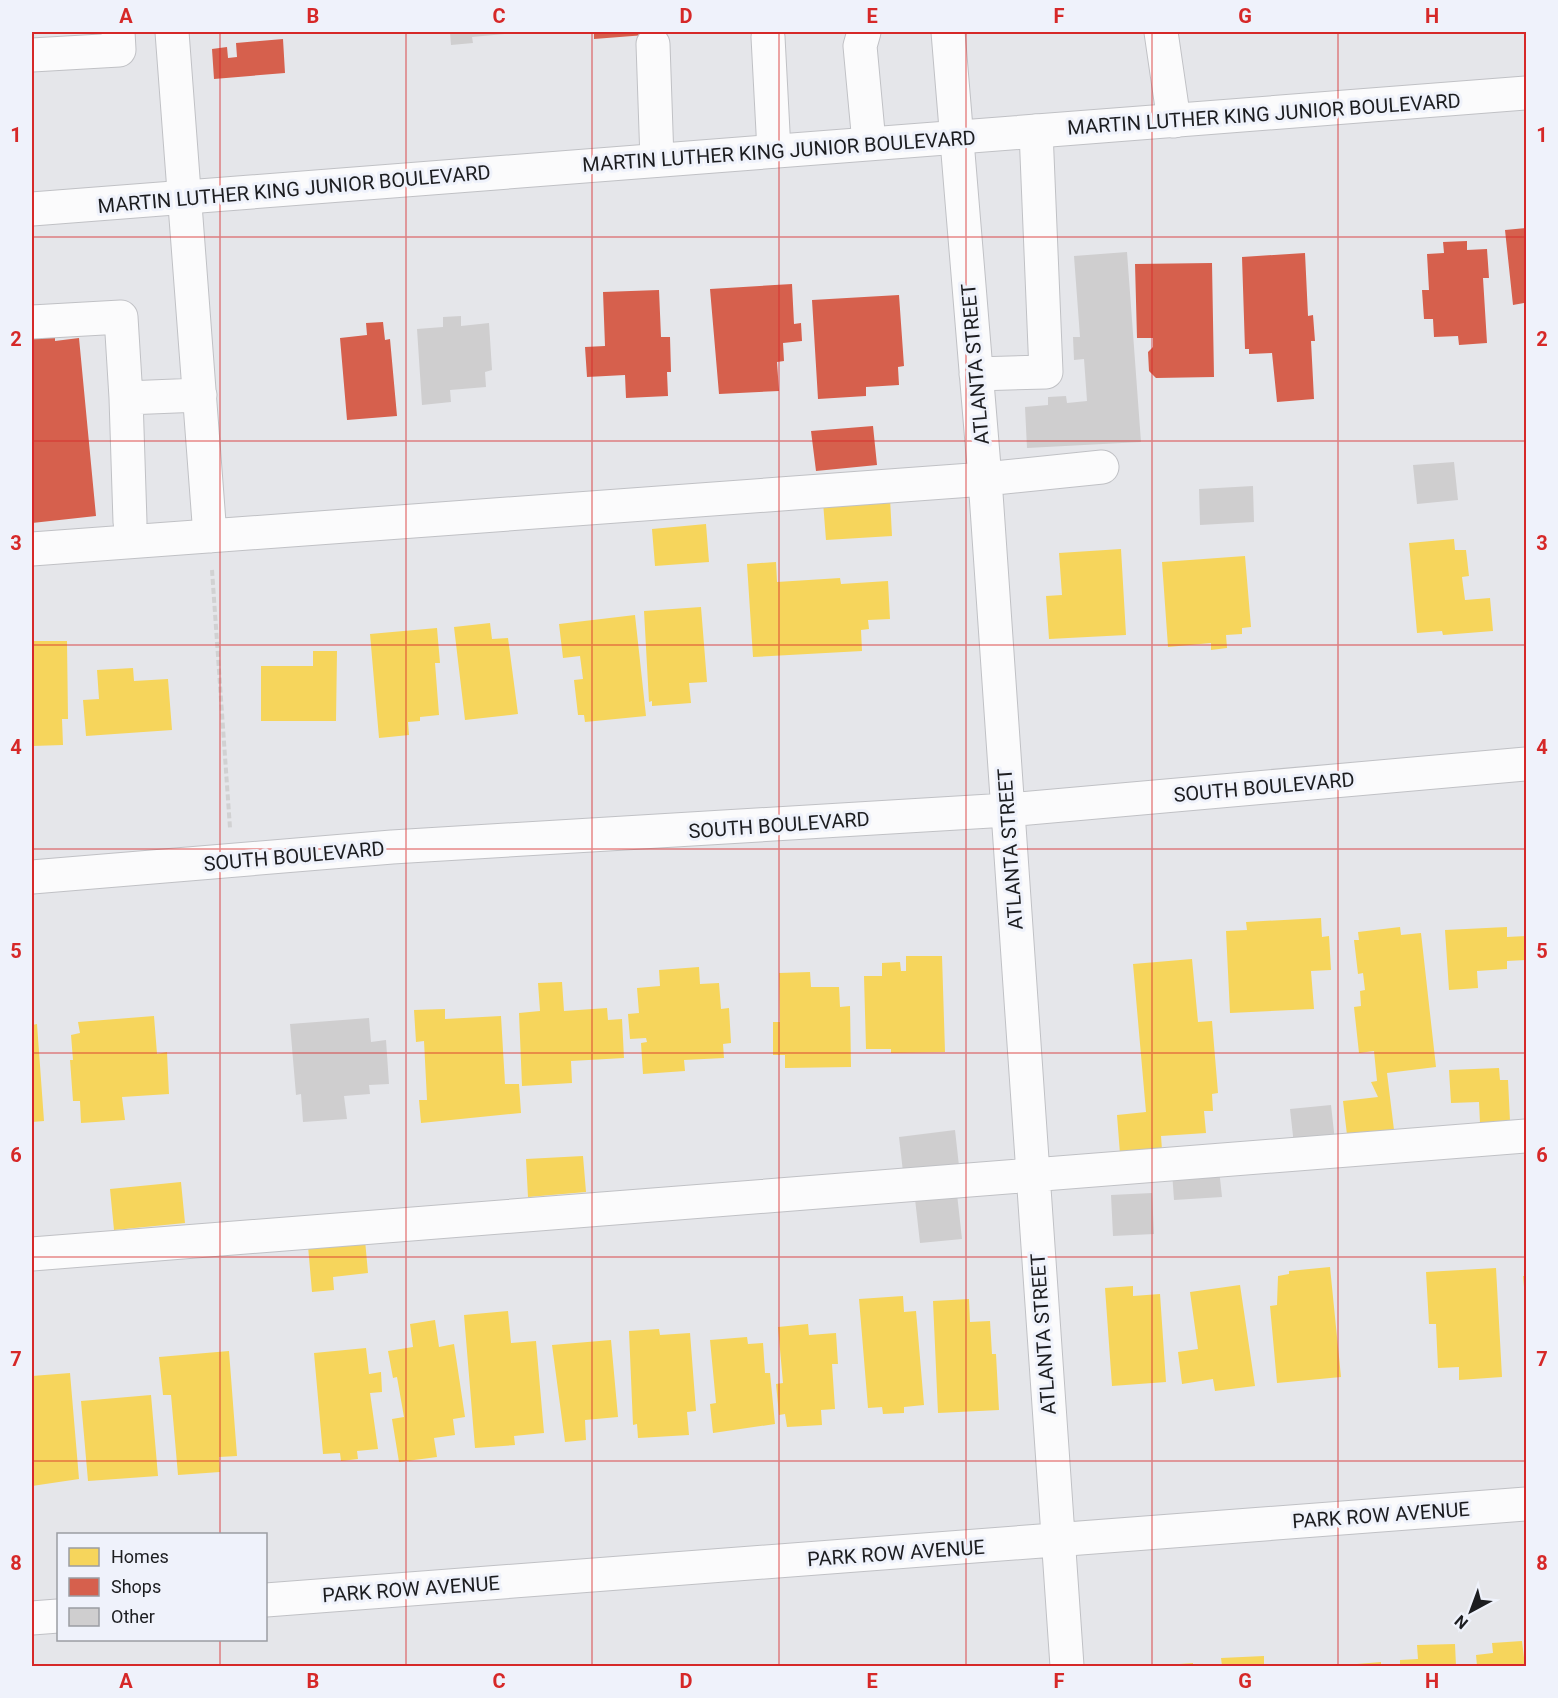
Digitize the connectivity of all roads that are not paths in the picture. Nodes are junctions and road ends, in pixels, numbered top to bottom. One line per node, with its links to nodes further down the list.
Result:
1 (118, 32): 8 (street)
2 (172, 32): 16 (street)
3 (948, 32): 12 (street, ATLANTA STREET)
4 (1161, 32): 10 (street)
5 (768, 37): 14 (street)
6 (862, 39): 13 (street)
7 (653, 44): 15 (street)
8 (32, 55)
9 (1527, 93): 10 (street, MARTIN LUTHER KING JUNIOR BOULEVARD)
10 (1174, 121): 11 (street, MARTIN LUTHER KING JUNIOR BOULEVARD)
11 (1036, 131): 12 (street, MARTIN LUTHER KING JUNIOR BOULEVARD); 19 (street)
12 (957, 136): 13 (street, MARTIN LUTHER KING JUNIOR BOULEVARD); 19 (street, ATLANTA STREET)
13 (869, 143): 14 (street, MARTIN LUTHER KING JUNIOR BOULEVARD)
14 (774, 151): 15 (street, MARTIN LUTHER KING JUNIOR BOULEVARD)
15 (657, 160): 16 (street, MARTIN LUTHER KING JUNIOR BOULEVARD)
16 (184, 197): 17 (street, MARTIN LUTHER KING JUNIOR BOULEVARD); 20 (street)
17 (32, 209)
18 (32, 322): 21 (street)
19 (976, 374): 23 (street, ATLANTA STREET)
20 (200, 395): 21 (street); 25 (street)
21 (126, 398): 24 (street)
22 (1102, 467): 23 (street)
23 (985, 479): 25 (street); 28 (street, ATLANTA STREET)
24 (130, 522)
25 (210, 536): 26 (street)
26 (32, 549)
27 (1527, 764): 28 (street, SOUTH BOULEVARD)
28 (1007, 810): 29 (street, SOUTH BOULEVARD); 31 (street, ATLANTA STREET)
29 (32, 877)
30 (1527, 1136): 31 (street)
31 (1032, 1173): 32 (street); 34 (street, ATLANTA STREET)
32 (32, 1254)
33 (1527, 1504): 34 (street, PARK ROW AVENUE)
34 (1058, 1540): 35 (street, PARK ROW AVENUE); 38 (street, ATLANTA STREET)
35 (267, 1600)
36 (57, 1616): 37 (street)
37 (32, 1618)
38 (1067, 1666)

